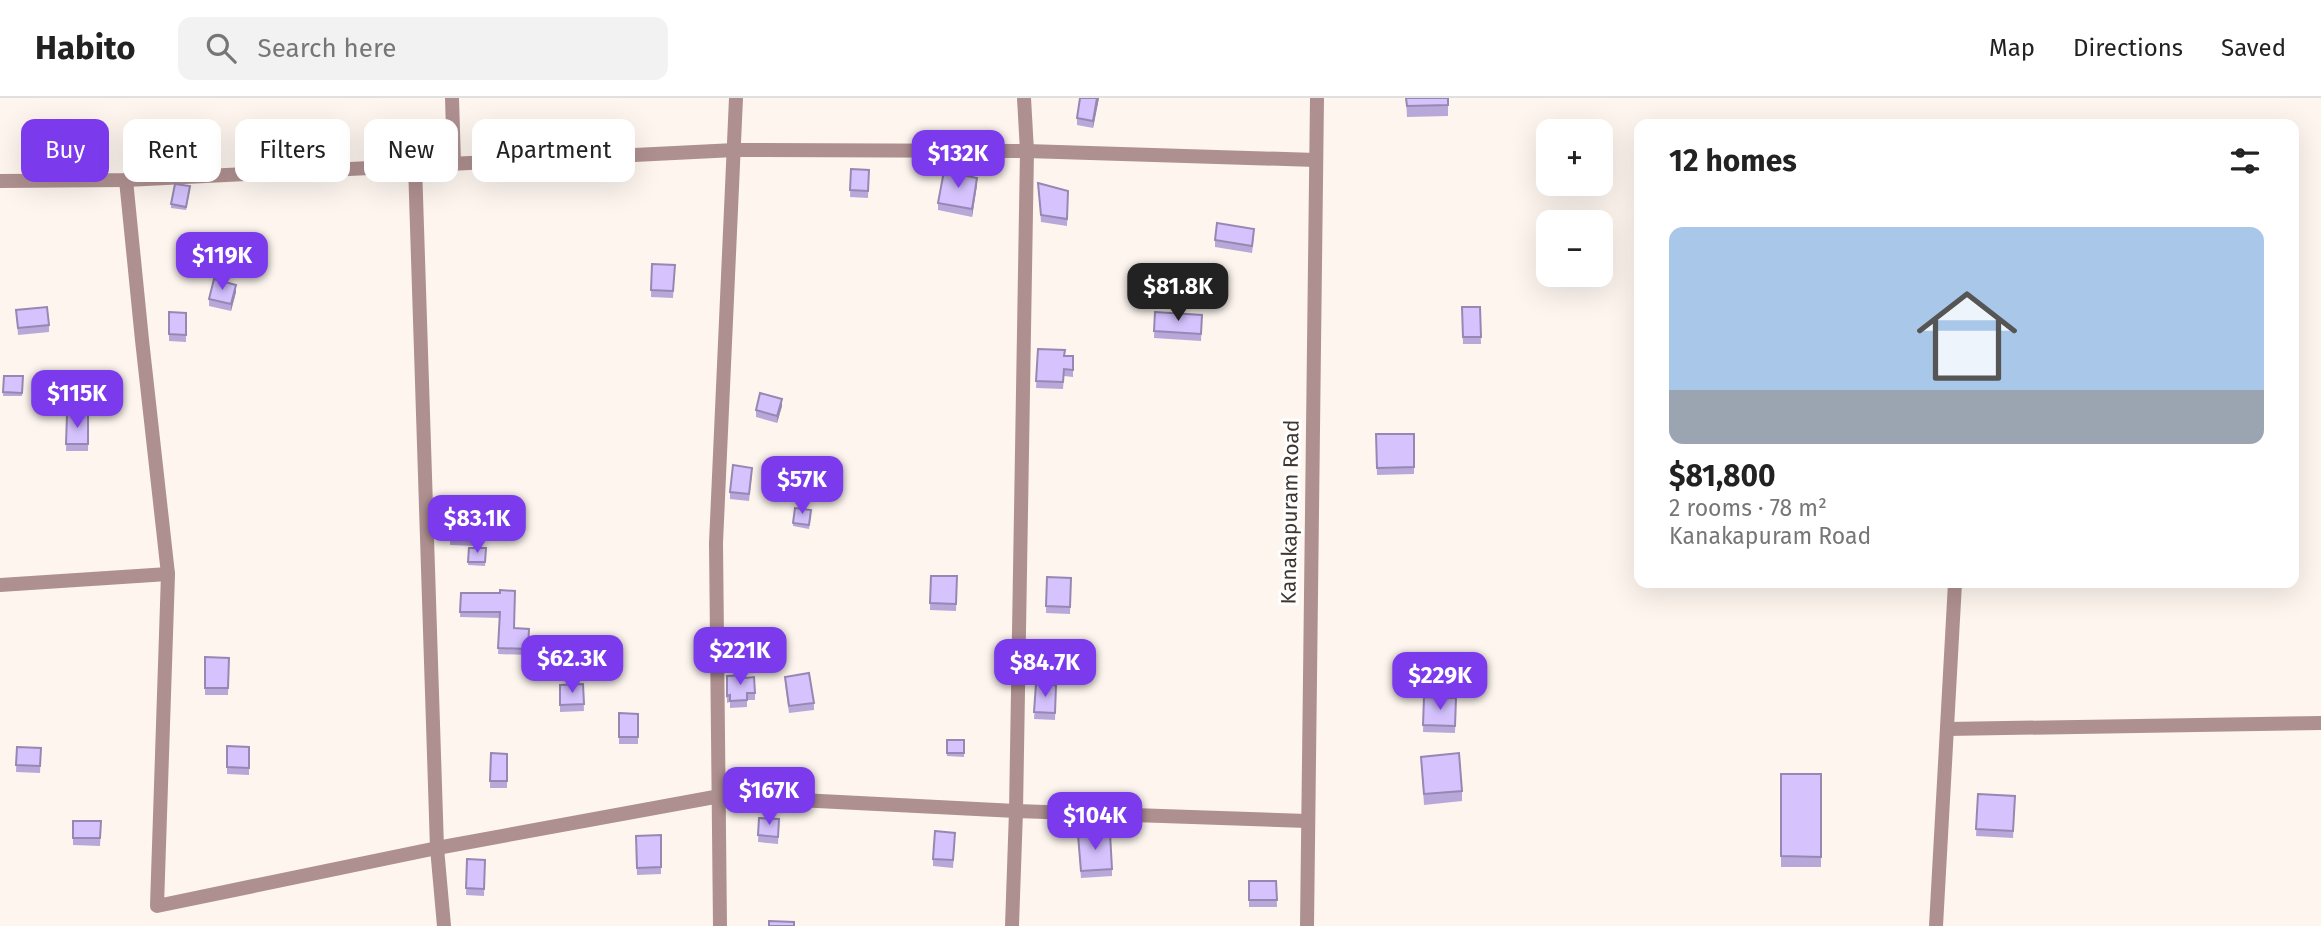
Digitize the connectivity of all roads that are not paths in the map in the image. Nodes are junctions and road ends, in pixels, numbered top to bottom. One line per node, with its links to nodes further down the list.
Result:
1 (452, 98): 5 (street)
2 (736, 98): 6 (street)
3 (1024, 98): 7 (street)
4 (1317, 98): 8 (street, Kanakapuram Road)
5 (453, 119)
6 (735, 150): 7 (street); 9 (street); 21 (street)
7 (1027, 151): 8 (street); 22 (street)
8 (1316, 160): 23 (street, Kanakapuram Road)
9 (458, 163)
10 (364, 168): 11 (street)
11 (221, 175)
12 (123, 180): 13 (street)
13 (0, 181)
14 (126, 182): 16 (street)
15 (416, 182): 24 (street)
16 (168, 574): 17 (street); 24 (street)
17 (0, 585)
18 (1955, 588): 20 (street)
19 (2321, 723): 20 (street)
20 (1947, 729): 29 (street)
21 (720, 796): 22 (street); 24 (street); 26 (street)
22 (1016, 811): 23 (street); 27 (street)
23 (1307, 821): 28 (street, Kanakapuram Road)
24 (437, 848): 25 (street)
25 (444, 926)
26 (720, 926)
27 (1012, 926)
28 (1307, 926)
29 (1936, 926)

